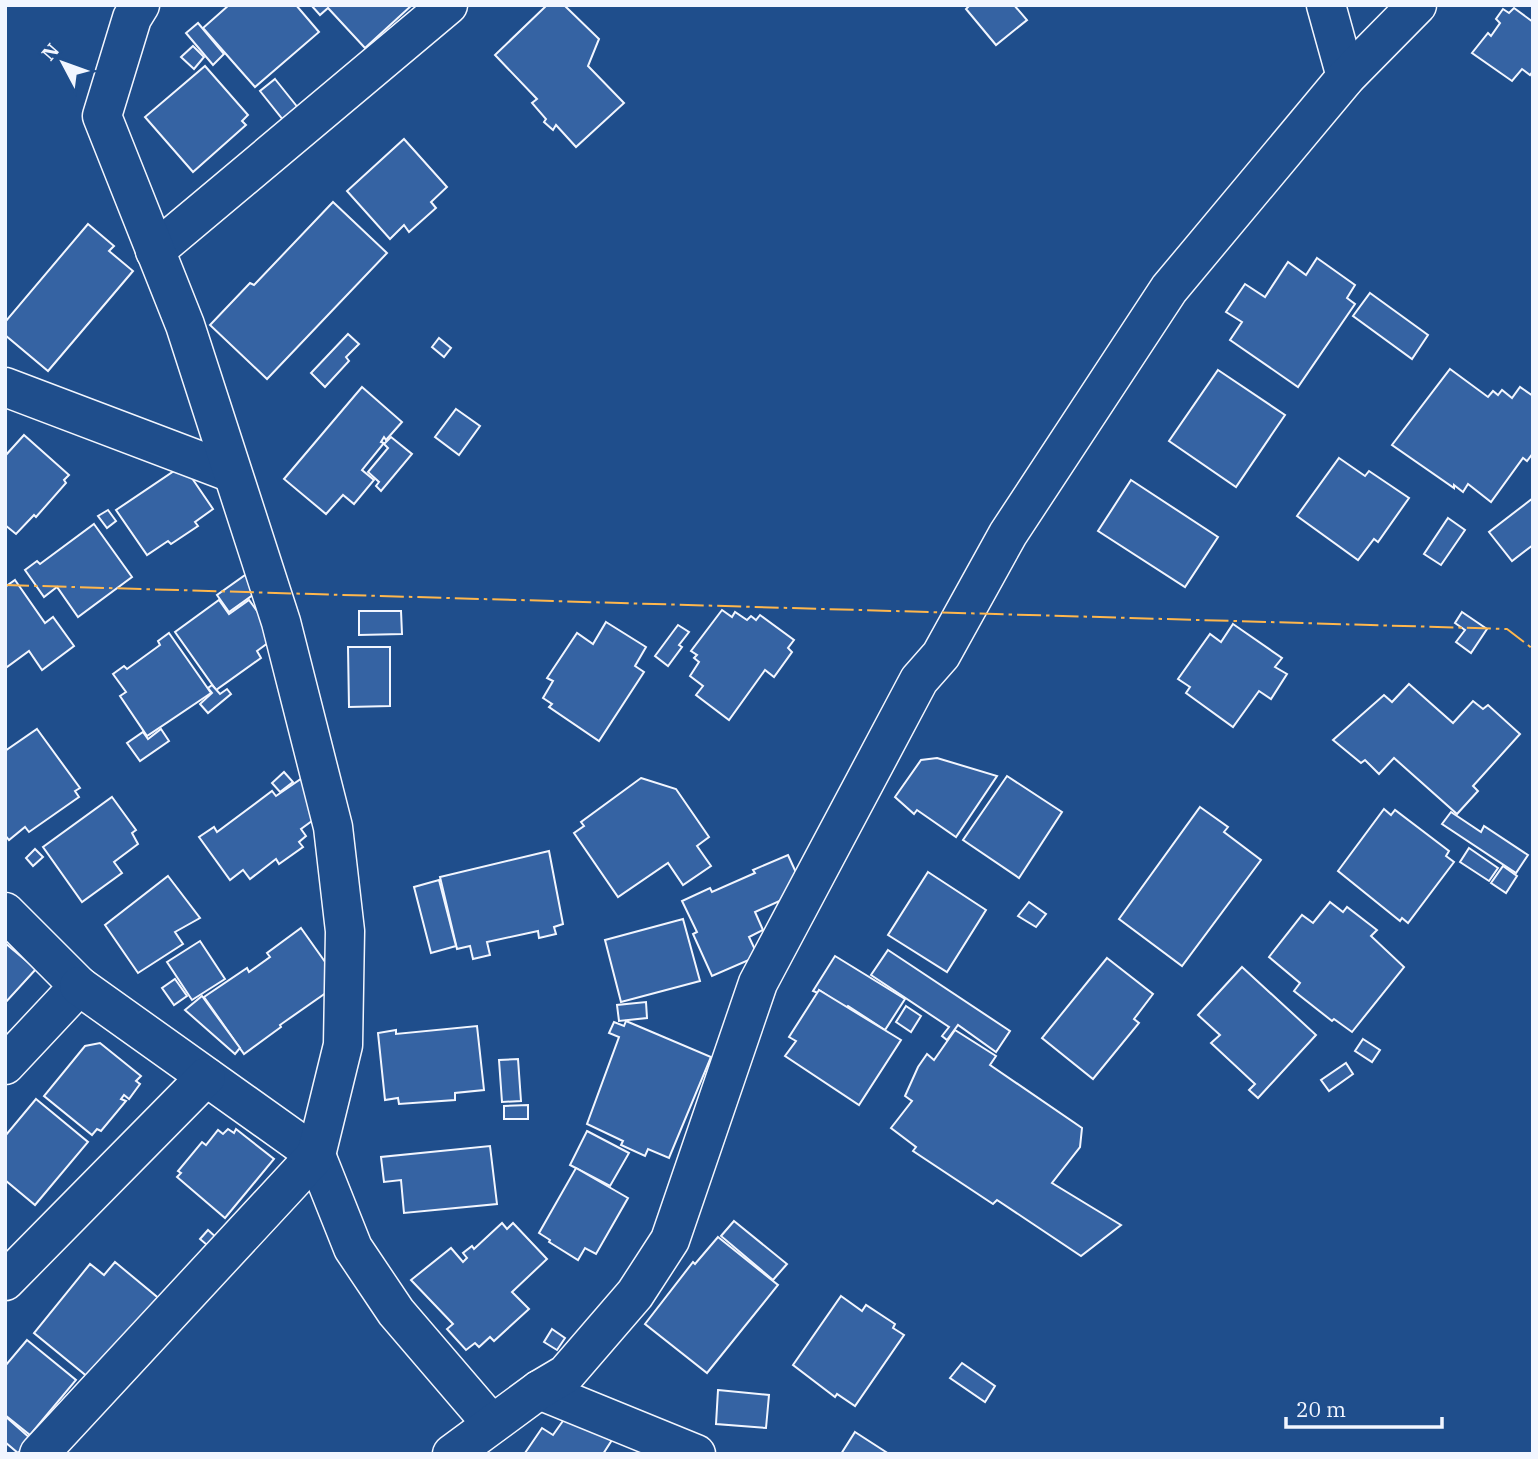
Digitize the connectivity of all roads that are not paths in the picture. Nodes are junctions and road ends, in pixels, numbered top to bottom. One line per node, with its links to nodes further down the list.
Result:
1 (140, 5): 6 (street)
2 (448, 5): 6 (street)
3 (1326, 5): 5 (street)
4 (1417, 5): 5 (street)
5 (1346, 78): 15 (street)
6 (155, 251): 8 (street)
7 (5, 387): 8 (street)
8 (232, 472): 13 (street)
9 (5, 912): 10 (street)
10 (79, 986): 11 (street); 12 (street)
11 (5, 1065)
12 (206, 1077): 13 (street); 14 (street)
13 (316, 1156): 16 (street); 17 (street)
14 (5, 1281)
15 (539, 1390): 16 (street); 19 (street)
16 (492, 1424): 18 (street)
17 (38, 1454)
18 (452, 1454)
19 (696, 1454)

